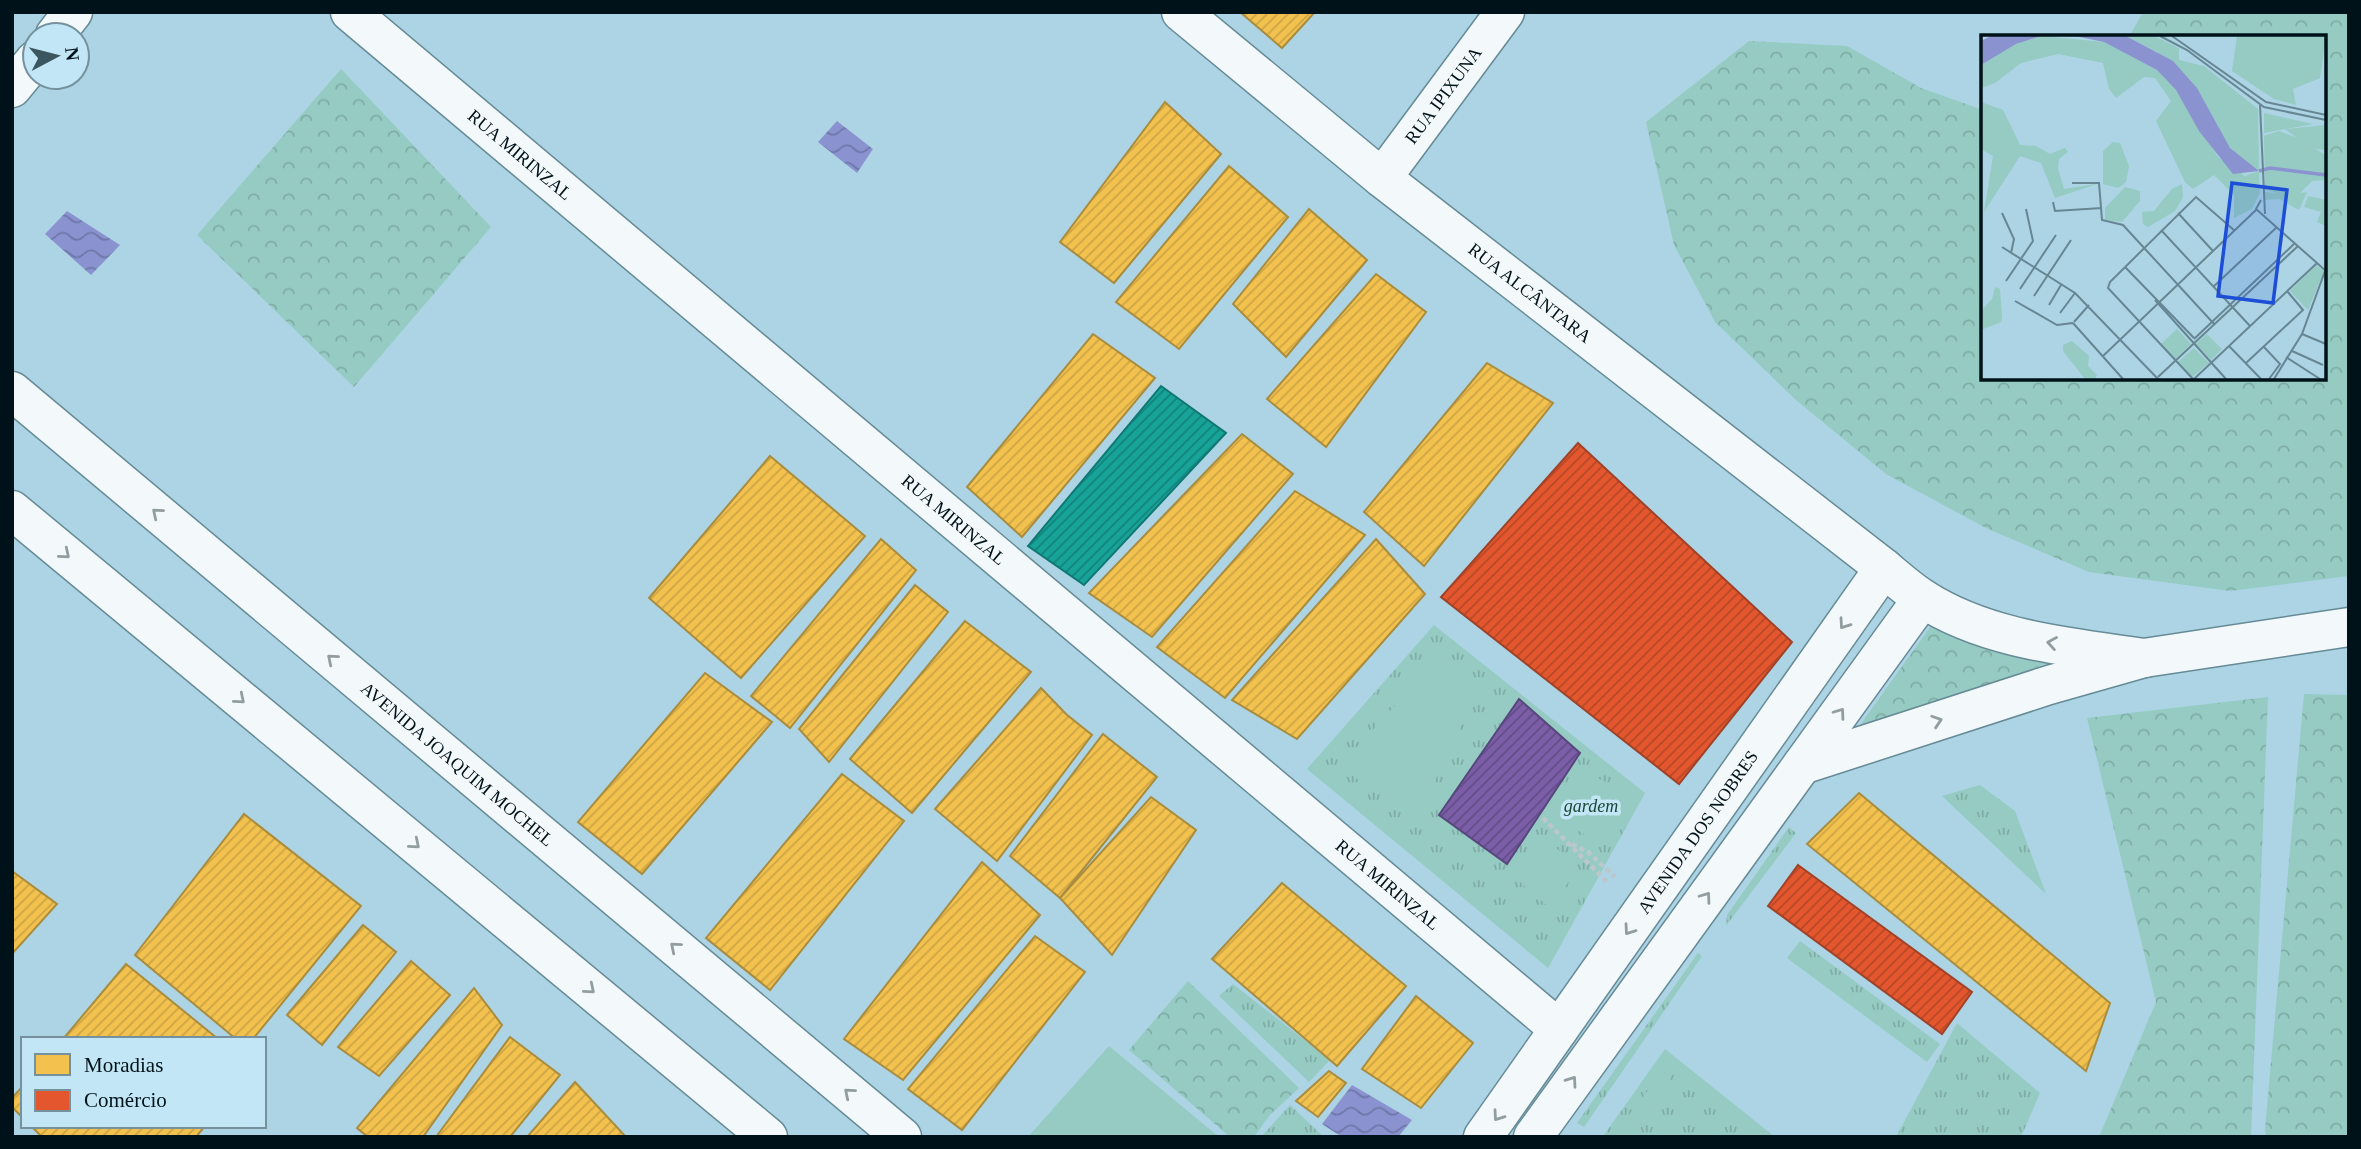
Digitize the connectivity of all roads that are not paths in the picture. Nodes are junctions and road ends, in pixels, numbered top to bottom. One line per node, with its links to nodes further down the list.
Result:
1 (350, 12): 12 (street, RUA MIRINZAL)
2 (1181, 12): 4 (street, RUA ALCÂNTARA)
3 (1505, 12): 4 (street, RUA IPIXUNA)
4 (1382, 178): 7 (street, RUA ALCÂNTARA)
5 (12, 391): 14 (street, AVENIDA JOAQUIM MOCHEL, one-way to 5)
6 (12, 510): 13 (street, one-way to 13)
7 (1884, 568): 8 (street); 12 (street, AVENIDA DOS NOBRES, one-way to 12)
8 (1923, 599): 10 (street, one-way to 8); 11 (street, one-way to 8)
9 (2349, 627): 10 (street)
10 (2144, 658): 11 (street, one-way to 10)
11 (1802, 765): 16 (street, one-way to 11)
12 (1559, 1029): 15 (street, AVENIDA DOS NOBRES, one-way to 15)
13 (768, 1137)
14 (902, 1137)
15 (1483, 1137)
16 (1533, 1137)

